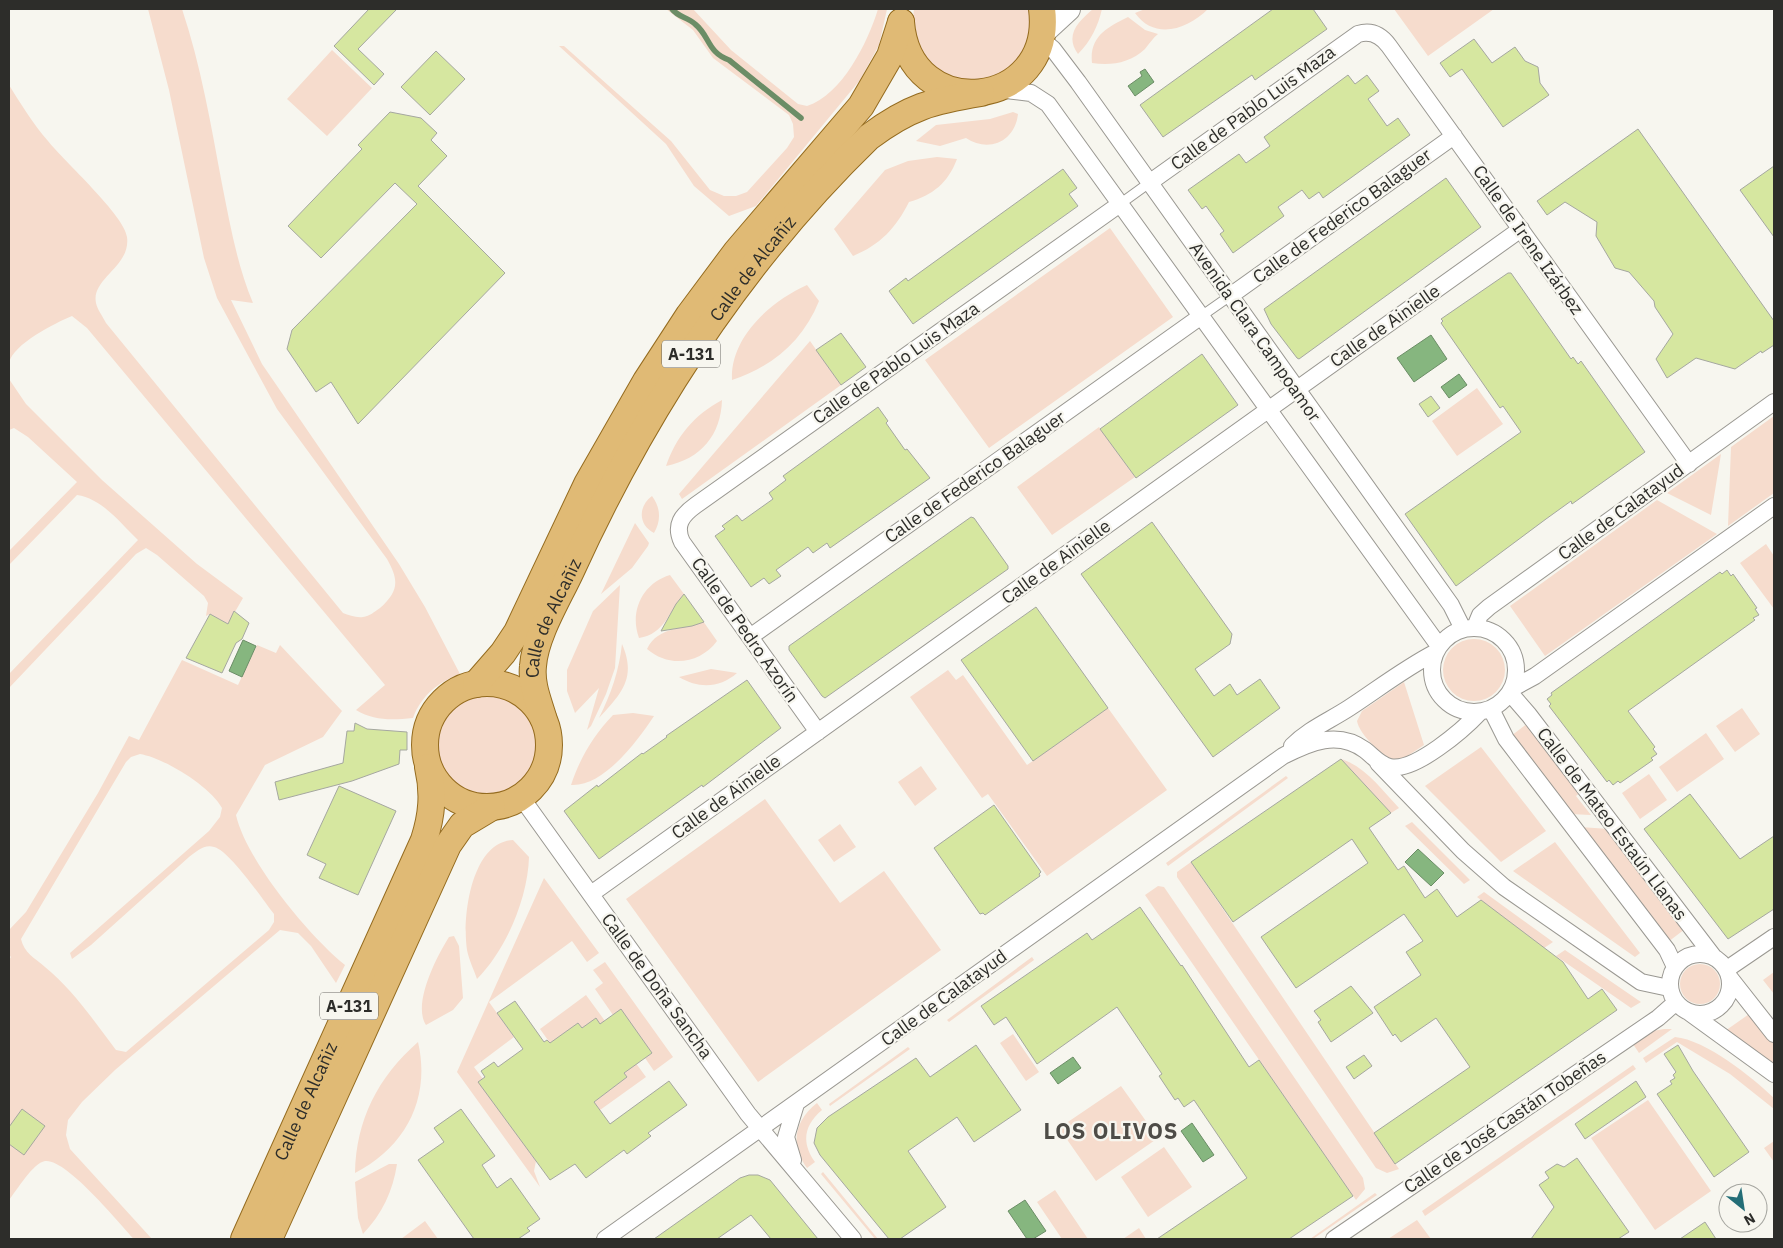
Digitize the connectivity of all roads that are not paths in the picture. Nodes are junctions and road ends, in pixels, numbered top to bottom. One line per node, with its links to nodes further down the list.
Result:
1 (1068, 9): 3 (main road)
2 (902, 16): 5 (main road, A-131); 21 (main road, Calle de Alcañiz / A-131)
3 (1045, 22): 5 (main road, A-131); 7 (street, Avenida Clara Campoamor)
4 (1358, 34): 6 (street, Calle de Irene Izárbez); 7 (street, Calle de Pablo Luis Maza)
5 (989, 91): 8 (street, Avenida Clara Campoamor); 24 (main road, Calle de Alcañiz / A-131)
6 (1454, 136): 9 (street, Calle de Irene Izárbez); 10 (street, Calle de Federico Balaguer)
7 (1149, 182): 8 (lane); 10 (street, Avenida Clara Campoamor)
8 (1120, 204): 11 (street, Avenida Clara Campoamor); 17 (street, Calle de Pablo Luis Maza)
9 (1521, 229): 12 (street, Calle de Ainielle); 15 (street, Calle de Irene Izárbez)
10 (1230, 296): 11 (lane); 12 (street, Avenida Clara Campoamor)
11 (1200, 317): 14 (street, Avenida Clara Campoamor); 19 (street, Calle de Federico Balaguer)
12 (1297, 389): 14 (street, Calle de Ainielle); 18 (street, Avenida Clara Campoamor)
13 (1774, 402): 15 (street, Calle de Calatayud)
14 (1267, 411): 20 (street, Avenida Clara Campoamor); 25 (street, Calle de Ainielle)
15 (1689, 464): 18 (street, Calle de Calatayud)
16 (1774, 506): 22 (street)
17 (678, 526): 19 (street, Calle de Pedro Azorín)
18 (1469, 628): 20 (street); 22 (street)
19 (750, 637): 25 (street, Calle de Pedro Azorín)
20 (1437, 649): 23 (street); 27 (street, Calle de Calatayud)
21 (476, 684): 24 (main road, A-131); 29 (main road, A-131)
22 (1511, 690): 23 (street); 35 (street, Calle de Mateo Estaún Llanas)
23 (1485, 710): 28 (street, Calle de Calatayud); 36 (street, Calle de Mateo Estaún Llanas)
24 (543, 717): 30 (main road, A-131)
25 (818, 732): 33 (street, Calle de Ainielle)
26 (1364, 750): 27 (street, Calle de Calatayud); 28 (street, Calle de Calatayud); 31 (street)
27 (1283, 756): 42 (street, Calle de Calatayud)
28 (1416, 762): 31 (street)
29 (428, 767): 32 (main road, A-131); 45 (main road, Calle de Alcañiz / A-131)
30 (522, 797): 32 (main road, A-131); 33 (street, Calle de Doña Sancha)
31 (1412, 798): 38 (street)
32 (492, 807): 46 (main road, Calle de Alcañiz / A-131)
33 (590, 894): 43 (street, Calle de Doña Sancha)
34 (1774, 937): 37 (street)
35 (1713, 956): 36 (street); 37 (street)
36 (1675, 967): 38 (street)
37 (1729, 973): 39 (street); 40 (street)
38 (1672, 996): 39 (street); 49 (street, Calle de José Castán Tobeñas)
39 (1690, 1013): 41 (street)
40 (1774, 1034)
41 (1774, 1074)
42 (796, 1104): 43 (street, Calle de Calatayud); 44 (street, Calle de Doña Sancha)
43 (762, 1128): 44 (street, Calle de Doña Sancha); 47 (street, Calle de Calatayud)
44 (798, 1171): 48 (street, Calle de Doña Sancha)
45 (244, 1239)
46 (269, 1239)
47 (605, 1239)
48 (853, 1239)
49 (1334, 1239)

